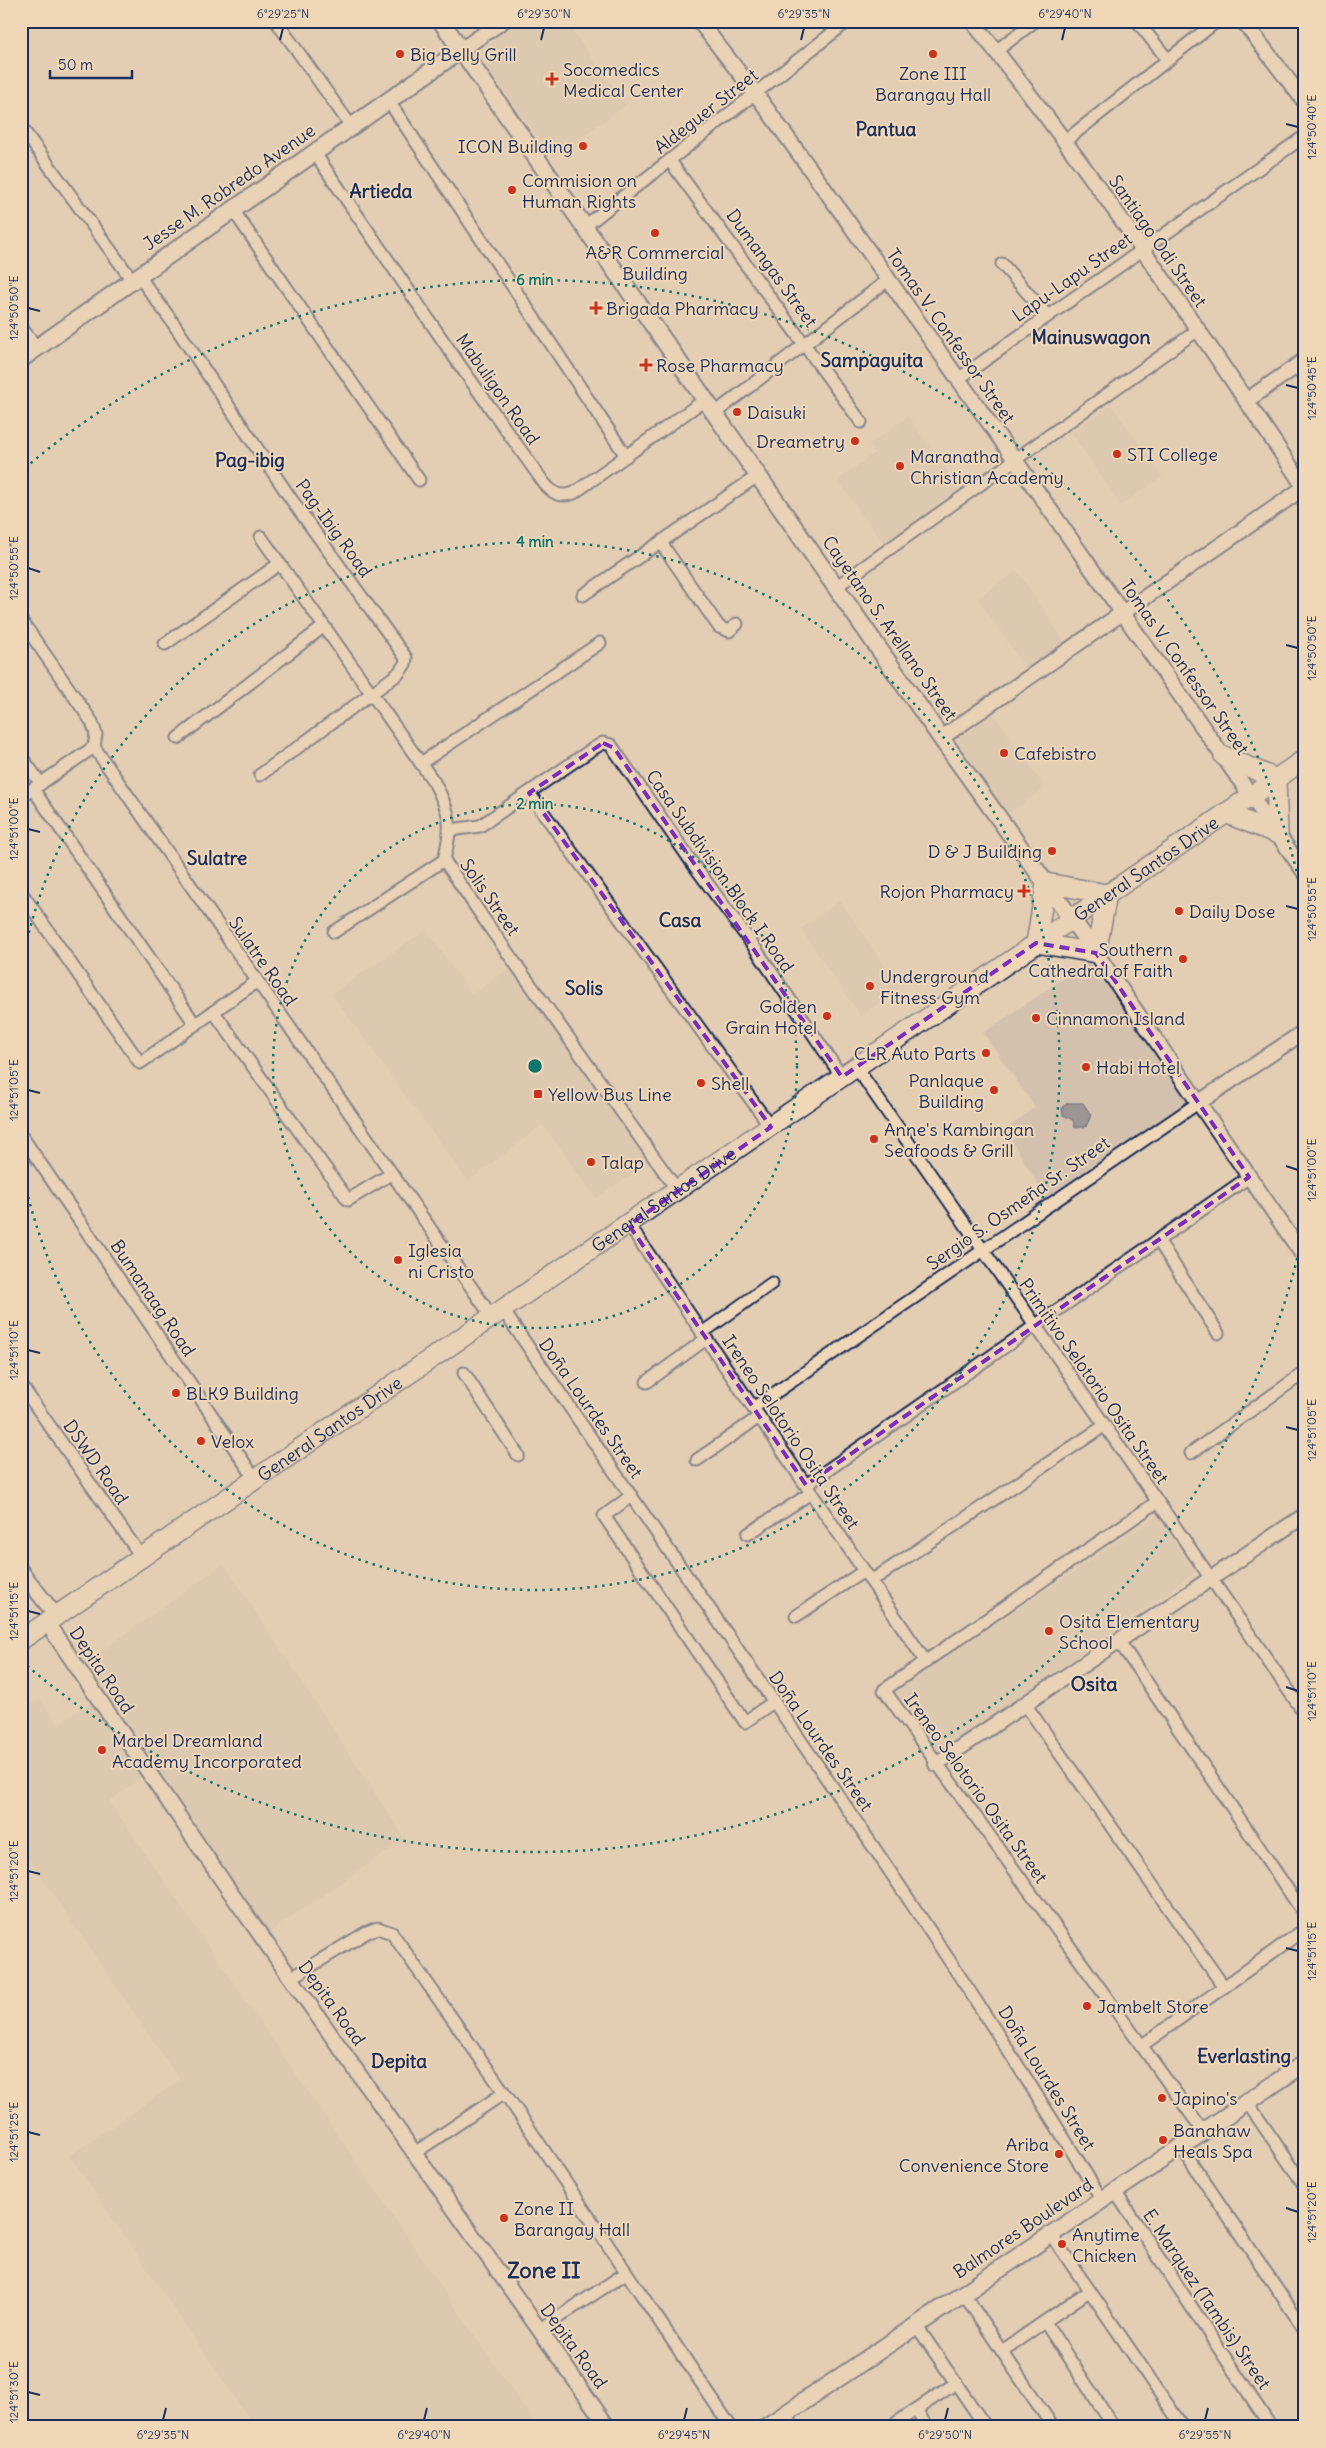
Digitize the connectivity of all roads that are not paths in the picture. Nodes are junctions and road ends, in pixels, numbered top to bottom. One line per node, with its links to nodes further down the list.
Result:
1 (276, 21): 18 (street)
2 (441, 21): 12 (main road, Cayetano S. Arellano Street)
3 (503, 21): 12 (street)
4 (699, 21): 15 (street, Tomas V. Confessor Street)
5 (848, 21): 11 (street, Aldeguer Street)
6 (972, 21): 13 (street, Santiago Odi Street)
7 (1035, 21): 13 (street)
8 (1137, 21): 14 (street)
9 (1217, 21): 14 (street)
10 (1243, 21): 17 (street)
11 (834, 26): 15 (street, Aldeguer Street)
12 (462, 49): 16 (main road, Jesse M. Robredo Avenue); 25 (main road, Cayetano S. Arellano Street)
13 (996, 51): 21 (street, Santiago Odi Street)
14 (1168, 60): 21 (street)
15 (756, 94): 23 (street, Aldeguer Street); 29 (street, Tomas V. Confessor Street)
16 (388, 100): 18 (main road, Jesse M. Robredo Avenue); 42 (street)
17 (1305, 102)
18 (351, 126): 22 (main road, Jesse M. Robredo Avenue)
19 (21, 127): 28 (street, Pag-Ibig Road)
20 (1305, 136): 26 (street, Lapu-Lapu Street)
21 (1065, 141): 26 (street, Santiago Odi Street)
22 (314, 152): 24 (main road, Jesse M. Robredo Avenue); 42 (street, Mabuligon Road)
23 (670, 161): 25 (street, Aldeguer Street); 33 (street, Dumangas Street)
24 (233, 210): 28 (main road, Jesse M. Robredo Avenue); 45 (street)
25 (584, 227): 38 (main road, Cayetano S. Arellano Street)
26 (1142, 248): 30 (street, Lapu-Lapu Street); 32 (street, Santiago Odi Street)
27 (1002, 264): 30 (street)
28 (135, 278): 34 (main road, Jesse M. Robredo Avenue); 58 (street, Pag-Ibig Road)
29 (888, 280): 33 (street); 37 (street, Tomas V. Confessor Street)
30 (1047, 315): 37 (street, Lapu-Lapu Street)
31 (21, 328): 34 (street)
32 (1198, 330): 39 (street, Santiago Odi Street); 43 (street)
33 (806, 344): 40 (street); 41 (street, Dumangas Street)
34 (36, 348): 35 (main road, Jesse M. Robredo Avenue)
35 (21, 359)
36 (1305, 360): 39 (street)
37 (958, 379): 43 (street, Tomas V. Confessor Street)
38 (706, 399): 40 (main road, Cayetano S. Arellano Street); 42 (street, Mabuligon Road)
39 (1246, 401): 46 (street, Santiago Odi Street)
40 (715, 413): 44 (main road, Cayetano S. Arellano Street)
41 (861, 422)
42 (626, 456)
43 (1015, 460): 50 (street); 52 (street, Tomas V. Confessor Street)
44 (759, 475): 48 (street); 50 (main road, Cayetano S. Arellano Street)
45 (419, 480)
46 (1305, 488): 52 (street)
47 (261, 537): 49 (street, Solis Street)
48 (661, 543): 51 (street); 54 (street)
49 (280, 564): 55 (street, Solis Street); 57 (street)
50 (837, 586): 60 (main road, Cayetano S. Arellano Street)
51 (582, 595)
52 (1123, 613): 60 (street); 63 (street, Tomas V. Confessor Street)
53 (21, 620): 61 (street)
54 (737, 624)
55 (323, 627): 58 (street, Solis Street); 59 (street)
56 (600, 643): 65 (street)
57 (165, 644)
58 (370, 693): 65 (street, Solis Street); 66 (street, Pag-Ibig Road)
59 (178, 738)
60 (941, 738): 77 (main road, Cayetano S. Arellano Street)
61 (94, 747): 68 (street); 84 (street, Sulatre Road)
62 (21, 756): 68 (street)
63 (1224, 756): 67 (highway); 70 (street, Tomas V. Confessor Street)
64 (1305, 759): 67 (highway, General Santos Drive)
65 (421, 764): 73 (street, Solis Street)
66 (260, 775)
67 (1276, 779): 70 (highway, General Santos Drive); 74 (highway)
68 (37, 787): 71 (street); 86 (street)
69 (529, 793): 73 (street); 88 (street, Casa Subdivision Block I Road); 90 (street)
70 (1252, 795): 72 (highway, General Santos Drive); 74 (street, Tomas V. Confessor Street)
71 (21, 797)
72 (1225, 813): 74 (highway); 79 (highway, General Santos Drive)
73 (450, 830): 75 (street, Solis Street)
74 (1278, 834): 76 (street, Tomas V. Confessor Street)
75 (444, 860): 81 (street); 94 (street, Solis Street)
76 (1305, 873)
77 (1046, 882): 79 (highway); 80 (main road, Cayetano S. Arellano Street); 82 (highway)
78 (21, 892): 86 (street)
79 (1107, 894): 80 (highway, General Santos Drive); 83 (highway)
80 (1072, 918): 82 (highway, General Santos Drive); 83 (main road, Cayetano S. Arellano Street)
81 (334, 932)
82 (1036, 943): 83 (highway); 88 (highway, General Santos Drive)
83 (1096, 953): 89 (street, Cayetano S. Arellano Street)
84 (256, 982): 85 (street); 92 (street, Sulatre Road)
85 (214, 1012): 86 (street); 92 (street)
86 (195, 1024)
87 (1305, 1031): 89 (street, Sergio S. Osmeña Sr. Street)
88 (849, 1072): 90 (highway, General Santos Drive); 97 (street, Primitivo Selotorio Osita Street)
89 (1198, 1103): 93 (street, Cayetano S. Arellano Street); 97 (street, Sergio S. Osmeña Sr. Street)
90 (770, 1127): 94 (highway, General Santos Drive)
91 (21, 1136): 113 (street, Bumanaag Road)
92 (391, 1174): 100 (street, Sulatre Road)
93 (1249, 1177): 96 (street); 98 (street, Cayetano S. Arellano Street)
94 (678, 1191): 95 (highway, General Santos Drive)
95 (629, 1225): 100 (highway, General Santos Drive); 103 (street, Ireneo Selotorio Osita Street)
96 (1158, 1240): 101 (street); 102 (street)
97 (983, 1250): 101 (street, Primitivo Selotorio Osita Street); 108 (street, Sergio S. Osmeña Sr. Street)
98 (1305, 1258)
99 (772, 1283): 103 (street)
100 (497, 1314): 113 (highway, General Santos Drive); 115 (street, Doña Lourdes Street)
101 (1035, 1326): 109 (street, Primitivo Selotorio Osita Street); 114 (street)
102 (1218, 1333)
103 (704, 1336): 106 (street); 108 (street, Ireneo Selotorio Osita Street)
104 (1305, 1372): 110 (street)
105 (464, 1373): 111 (street)
106 (647, 1382)
107 (21, 1385): 119 (street, DSWD Road)
108 (756, 1412): 112 (street, Sergio S. Osmeña Sr. Street); 114 (street, Ireneo Selotorio Osita Street)
109 (1104, 1426): 116 (street, Primitivo Selotorio Osita Street); 123 (street)
110 (1191, 1453)
111 (518, 1455)
112 (697, 1460)
113 (256, 1480): 119 (highway, General Santos Drive)
114 (808, 1489): 118 (street); 121 (street, Ireneo Selotorio Osita Street)
115 (631, 1496): 129 (street, Doña Lourdes Street); 129 (street)
116 (1157, 1502): 122 (street, Primitivo Selotorio Osita Street); 128 (street)
117 (1305, 1515): 122 (street)
118 (748, 1534)
119 (143, 1559): 125 (highway, General Santos Drive)
120 (21, 1571): 125 (street, Depita Road)
121 (864, 1571): 123 (street, Ireneo Selotorio Osita Street); 124 (street)
122 (1210, 1577): 127 (street); 131 (street, Primitivo Selotorio Osita Street)
123 (871, 1581): 128 (street, Ireneo Selotorio Osita Street)
124 (796, 1616)
125 (52, 1620): 126 (highway, General Santos Drive); 135 (street, Depita Road)
126 (21, 1640)
127 (1118, 1640): 130 (street); 133 (street)
128 (926, 1662): 132 (street, Ireneo Selotorio Osita Street)
129 (773, 1702): 145 (street, Doña Lourdes Street)
130 (1025, 1704): 132 (street); 136 (street)
131 (1305, 1714)
132 (936, 1764): 137 (street, Ireneo Selotorio Osita Street)
133 (1305, 1915)
134 (1305, 1929): 136 (street)
135 (291, 1978): 139 (street); 143 (street, Depita Road)
136 (1224, 1987): 137 (street)
137 (1141, 2046): 141 (street, Ireneo Selotorio Osita Street)
138 (1305, 2063): 140 (main road, Balmores Boulevard)
139 (504, 2093): 143 (street); 147 (street)
140 (1247, 2102): 141 (main road, Balmores Boulevard); 144 (street)
141 (1204, 2132): 142 (main road, Balmores Boulevard)
142 (1181, 2147): 145 (main road, Balmores Boulevard); 153 (street)
143 (416, 2152): 152 (street, Depita Road)
144 (1305, 2186)
145 (1107, 2194): 146 (main road, Balmores Boulevard); 167 (street, E. Marquez (Tambis) Street)
146 (1050, 2234): 148 (street); 149 (main road, Balmores Boulevard)
147 (626, 2273): 152 (street); 159 (street)
148 (1090, 2291): 150 (street); 166 (street)
149 (963, 2293): 151 (main road, Balmores Boulevard); 154 (street)
150 (1045, 2322): 154 (street); 165 (street)
151 (916, 2325): 155 (street); 157 (main road, Balmores Boulevard)
152 (539, 2330): 158 (street, Depita Road)
153 (1305, 2330)
154 (1002, 2351): 164 (street)
155 (956, 2383): 156 (street); 163 (street)
156 (916, 2410): 161 (street); 162 (street)
157 (790, 2420): 160 (main road, Balmores Boulevard)
158 (608, 2427)
159 (731, 2427)
160 (766, 2427)
161 (890, 2427)
162 (928, 2427)
163 (986, 2427)
164 (1053, 2427)
165 (1114, 2427)
166 (1183, 2427)
167 (1271, 2427)

